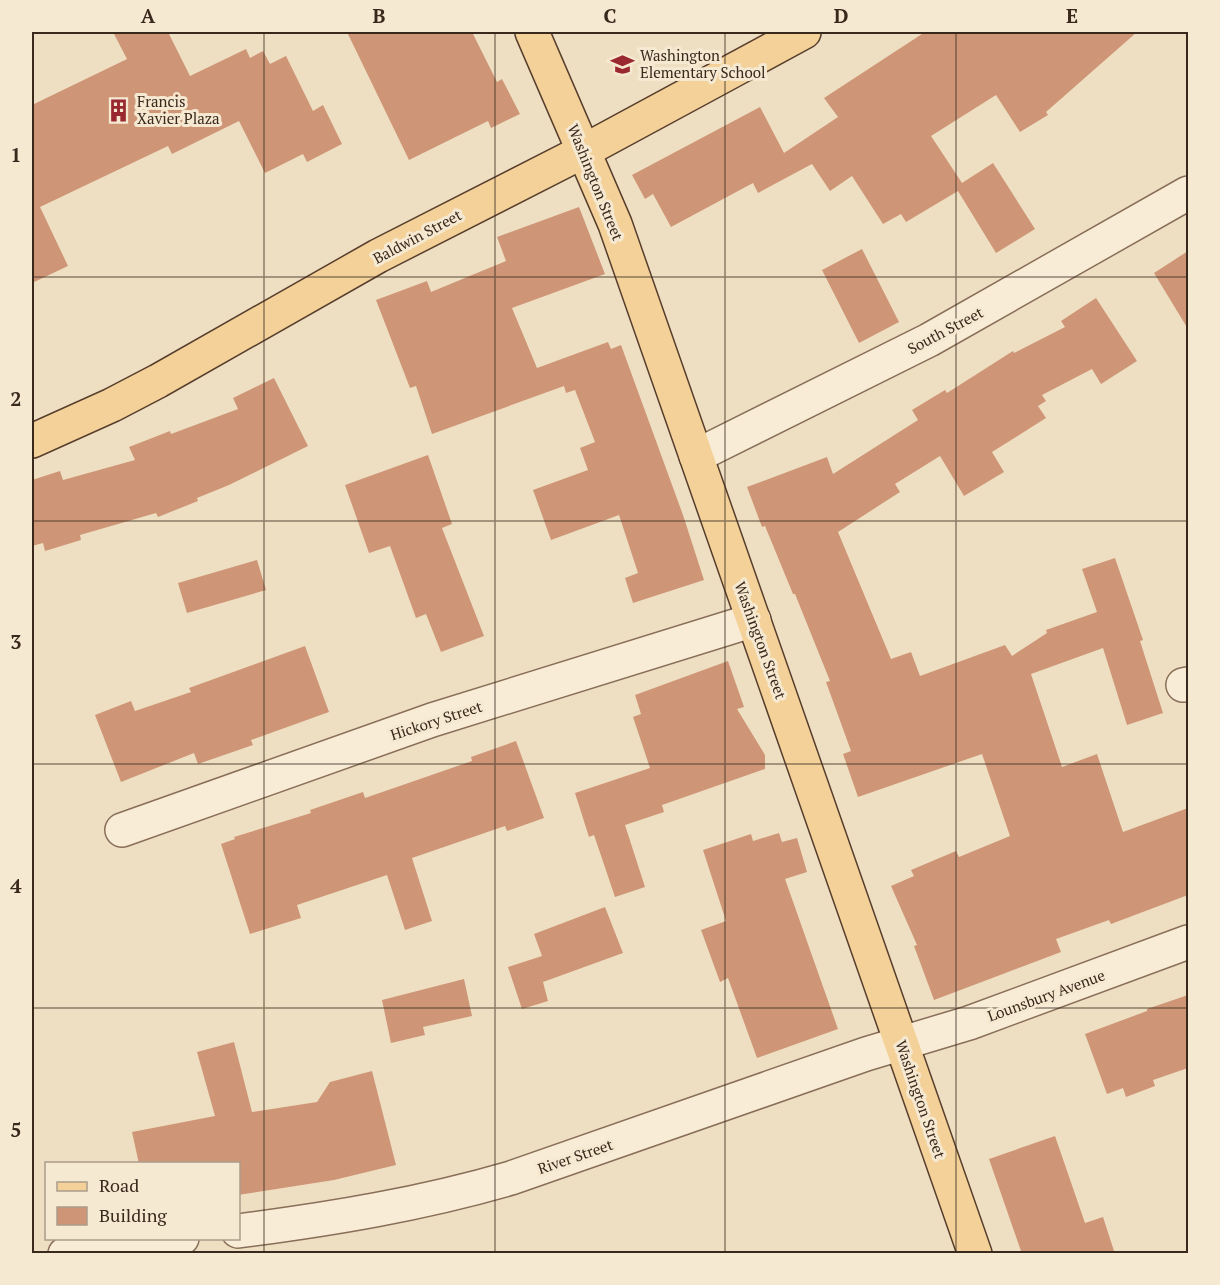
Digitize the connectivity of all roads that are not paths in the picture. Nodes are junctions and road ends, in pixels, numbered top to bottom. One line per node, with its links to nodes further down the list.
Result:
1 (532, 32): 3 (main road, Washington Street)
2 (804, 32): 3 (main road, Baldwin Street)
3 (584, 151): 5 (main road, Baldwin Street); 6 (main road, Washington Street)
4 (1188, 193): 6 (street, South Street)
5 (32, 441)
6 (696, 456): 7 (main road, Washington Street)
7 (754, 620): 8 (street, Hickory Street); 10 (main road, Washington Street)
8 (122, 830)
9 (1188, 942): 10 (street, Lounsbury Avenue)
10 (901, 1043): 11 (street, River Street); 14 (main road, Washington Street)
11 (240, 1231)
12 (174, 1240): 13 (street)
13 (65, 1254)
14 (975, 1254)

